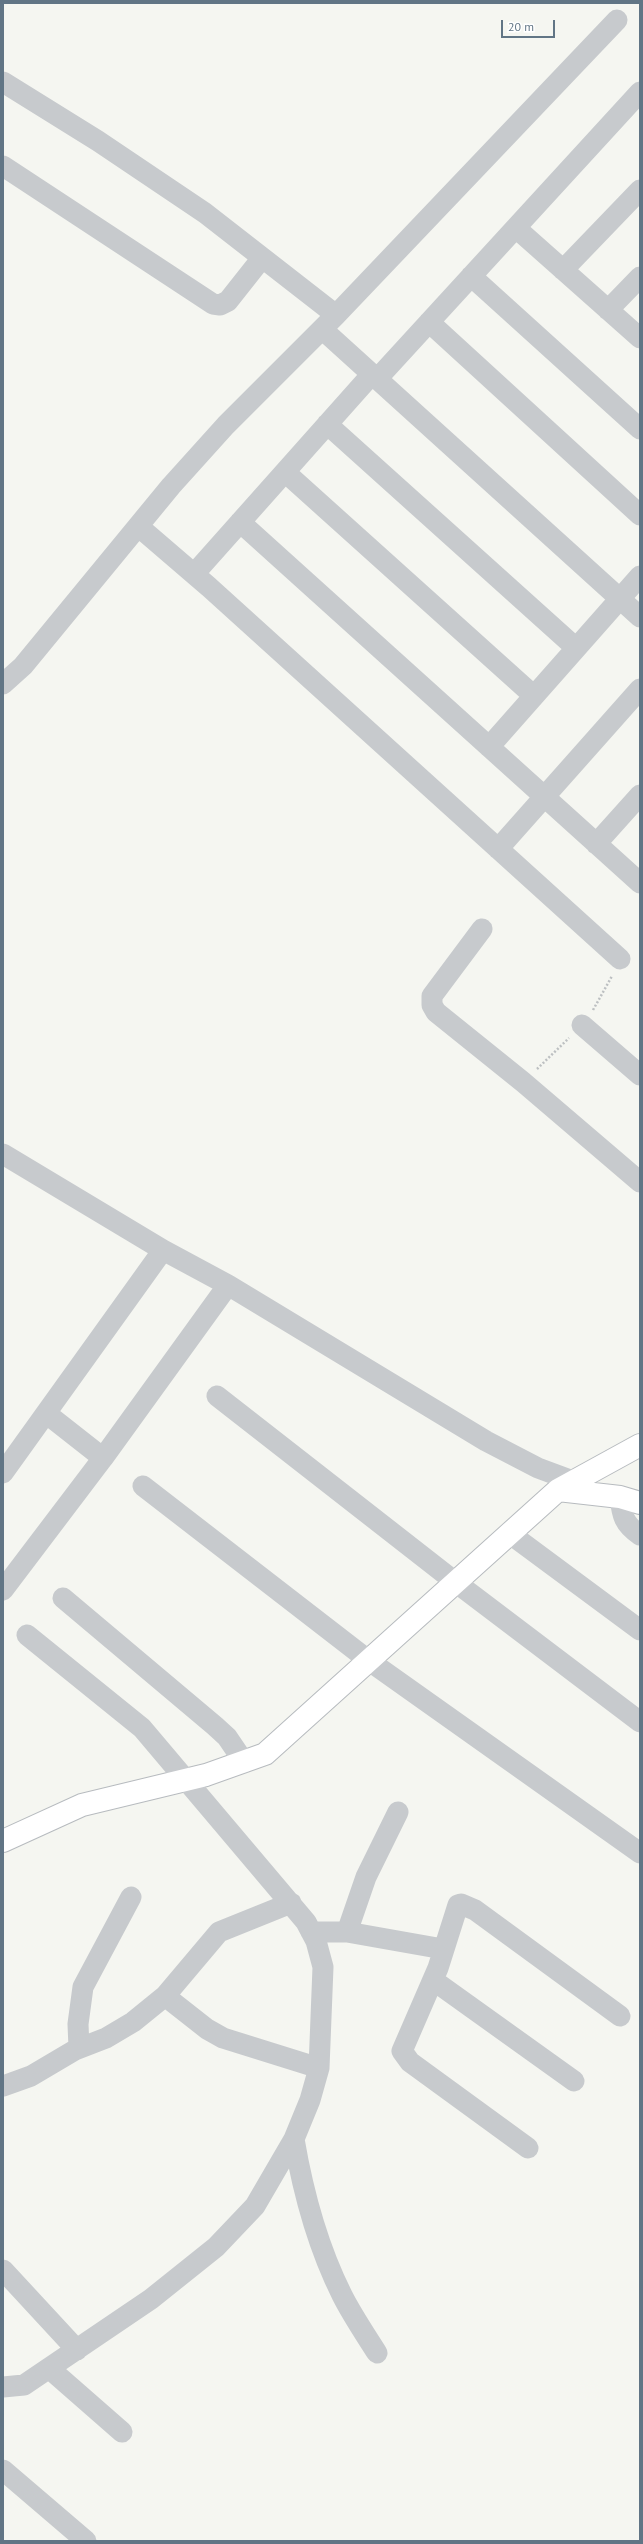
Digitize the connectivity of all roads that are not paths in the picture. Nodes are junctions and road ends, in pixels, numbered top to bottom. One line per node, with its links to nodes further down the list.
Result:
1 (617, 20): 12 (street)
2 (3, 82): 7 (street)
3 (640, 92): 6 (street)
4 (3, 166): 7 (street)
5 (640, 190): 8 (street)
6 (516, 228): 8 (street); 9 (street)
7 (262, 258): 12 (street)
8 (563, 270): 11 (street)
9 (471, 276): 13 (street); 17 (street)
10 (640, 277): 11 (street)
11 (608, 310): 14 (street)
12 (329, 322): 15 (street); 21 (street)
13 (428, 322): 15 (street); 19 (street)
14 (640, 338)
15 (374, 376): 16 (street); 24 (street)
16 (327, 424): 18 (street); 26 (street)
17 (640, 429)
18 (285, 472): 20 (street); 29 (street)
19 (640, 515)
20 (240, 522): 22 (street); 30 (street)
21 (138, 526): 22 (street); 27 (street)
22 (194, 574): 34 (street)
23 (640, 576): 24 (street)
24 (620, 598): 25 (street); 26 (street)
25 (640, 617)
26 (576, 648): 29 (street)
27 (3, 684)
28 (640, 689): 32 (street)
29 (534, 696): 30 (street)
30 (489, 747): 32 (street)
31 (640, 795): 33 (street)
32 (545, 798): 33 (street); 34 (street)
33 (596, 844): 35 (street)
34 (498, 849): 37 (street)
35 (640, 883)
36 (482, 929): 41 (street)
37 (620, 960)
38 (582, 1026): 39 (street)
39 (640, 1074)
40 (3, 1154): 42 (street)
41 (640, 1182)
42 (163, 1250): 43 (street); 45 (street)
43 (228, 1285): 47 (street); 49 (street)
44 (217, 1396): 54 (street)
45 (47, 1414): 47 (street); 48 (street)
46 (640, 1445): 49 (main road)
47 (103, 1458): 55 (street)
48 (3, 1473)
49 (566, 1485): 51 (main road); 52 (main road)
50 (143, 1486): 59 (street)
51 (630, 1500): 53 (street)
52 (509, 1533): 54 (main road); 57 (street)
53 (640, 1535)
54 (454, 1581): 59 (main road); 60 (street)
55 (3, 1590)
56 (63, 1598): 61 (street)
57 (640, 1630)
58 (27, 1635): 62 (street)
59 (368, 1660): 61 (main road); 65 (street)
60 (640, 1722)
61 (244, 1762): 62 (main road)
62 (185, 1780): 64 (main road); 67 (street)
63 (398, 1812): 69 (street)
64 (3, 1841)
65 (640, 1853)
66 (131, 1897): 74 (street)
67 (290, 1904): 68 (street); 72 (street)
68 (311, 1932): 69 (street); 75 (street)
69 (347, 1932): 70 (street)
70 (443, 1949): 71 (street); 73 (street)
71 (433, 1980): 76 (street); 79 (street)
72 (165, 1996): 74 (street); 75 (street)
73 (620, 2016)
74 (79, 2048): 77 (street)
75 (319, 2068): 78 (street)
76 (574, 2081)
77 (3, 2086)
78 (294, 2139): 81 (street); 82 (street)
79 (528, 2148)
80 (3, 2270): 81 (street)
81 (78, 2350): 83 (street)
82 (377, 2353)
83 (50, 2369): 84 (street); 85 (street)
84 (6, 2391)
85 (122, 2432)
86 (3, 2470): 87 (street)
87 (86, 2541)

